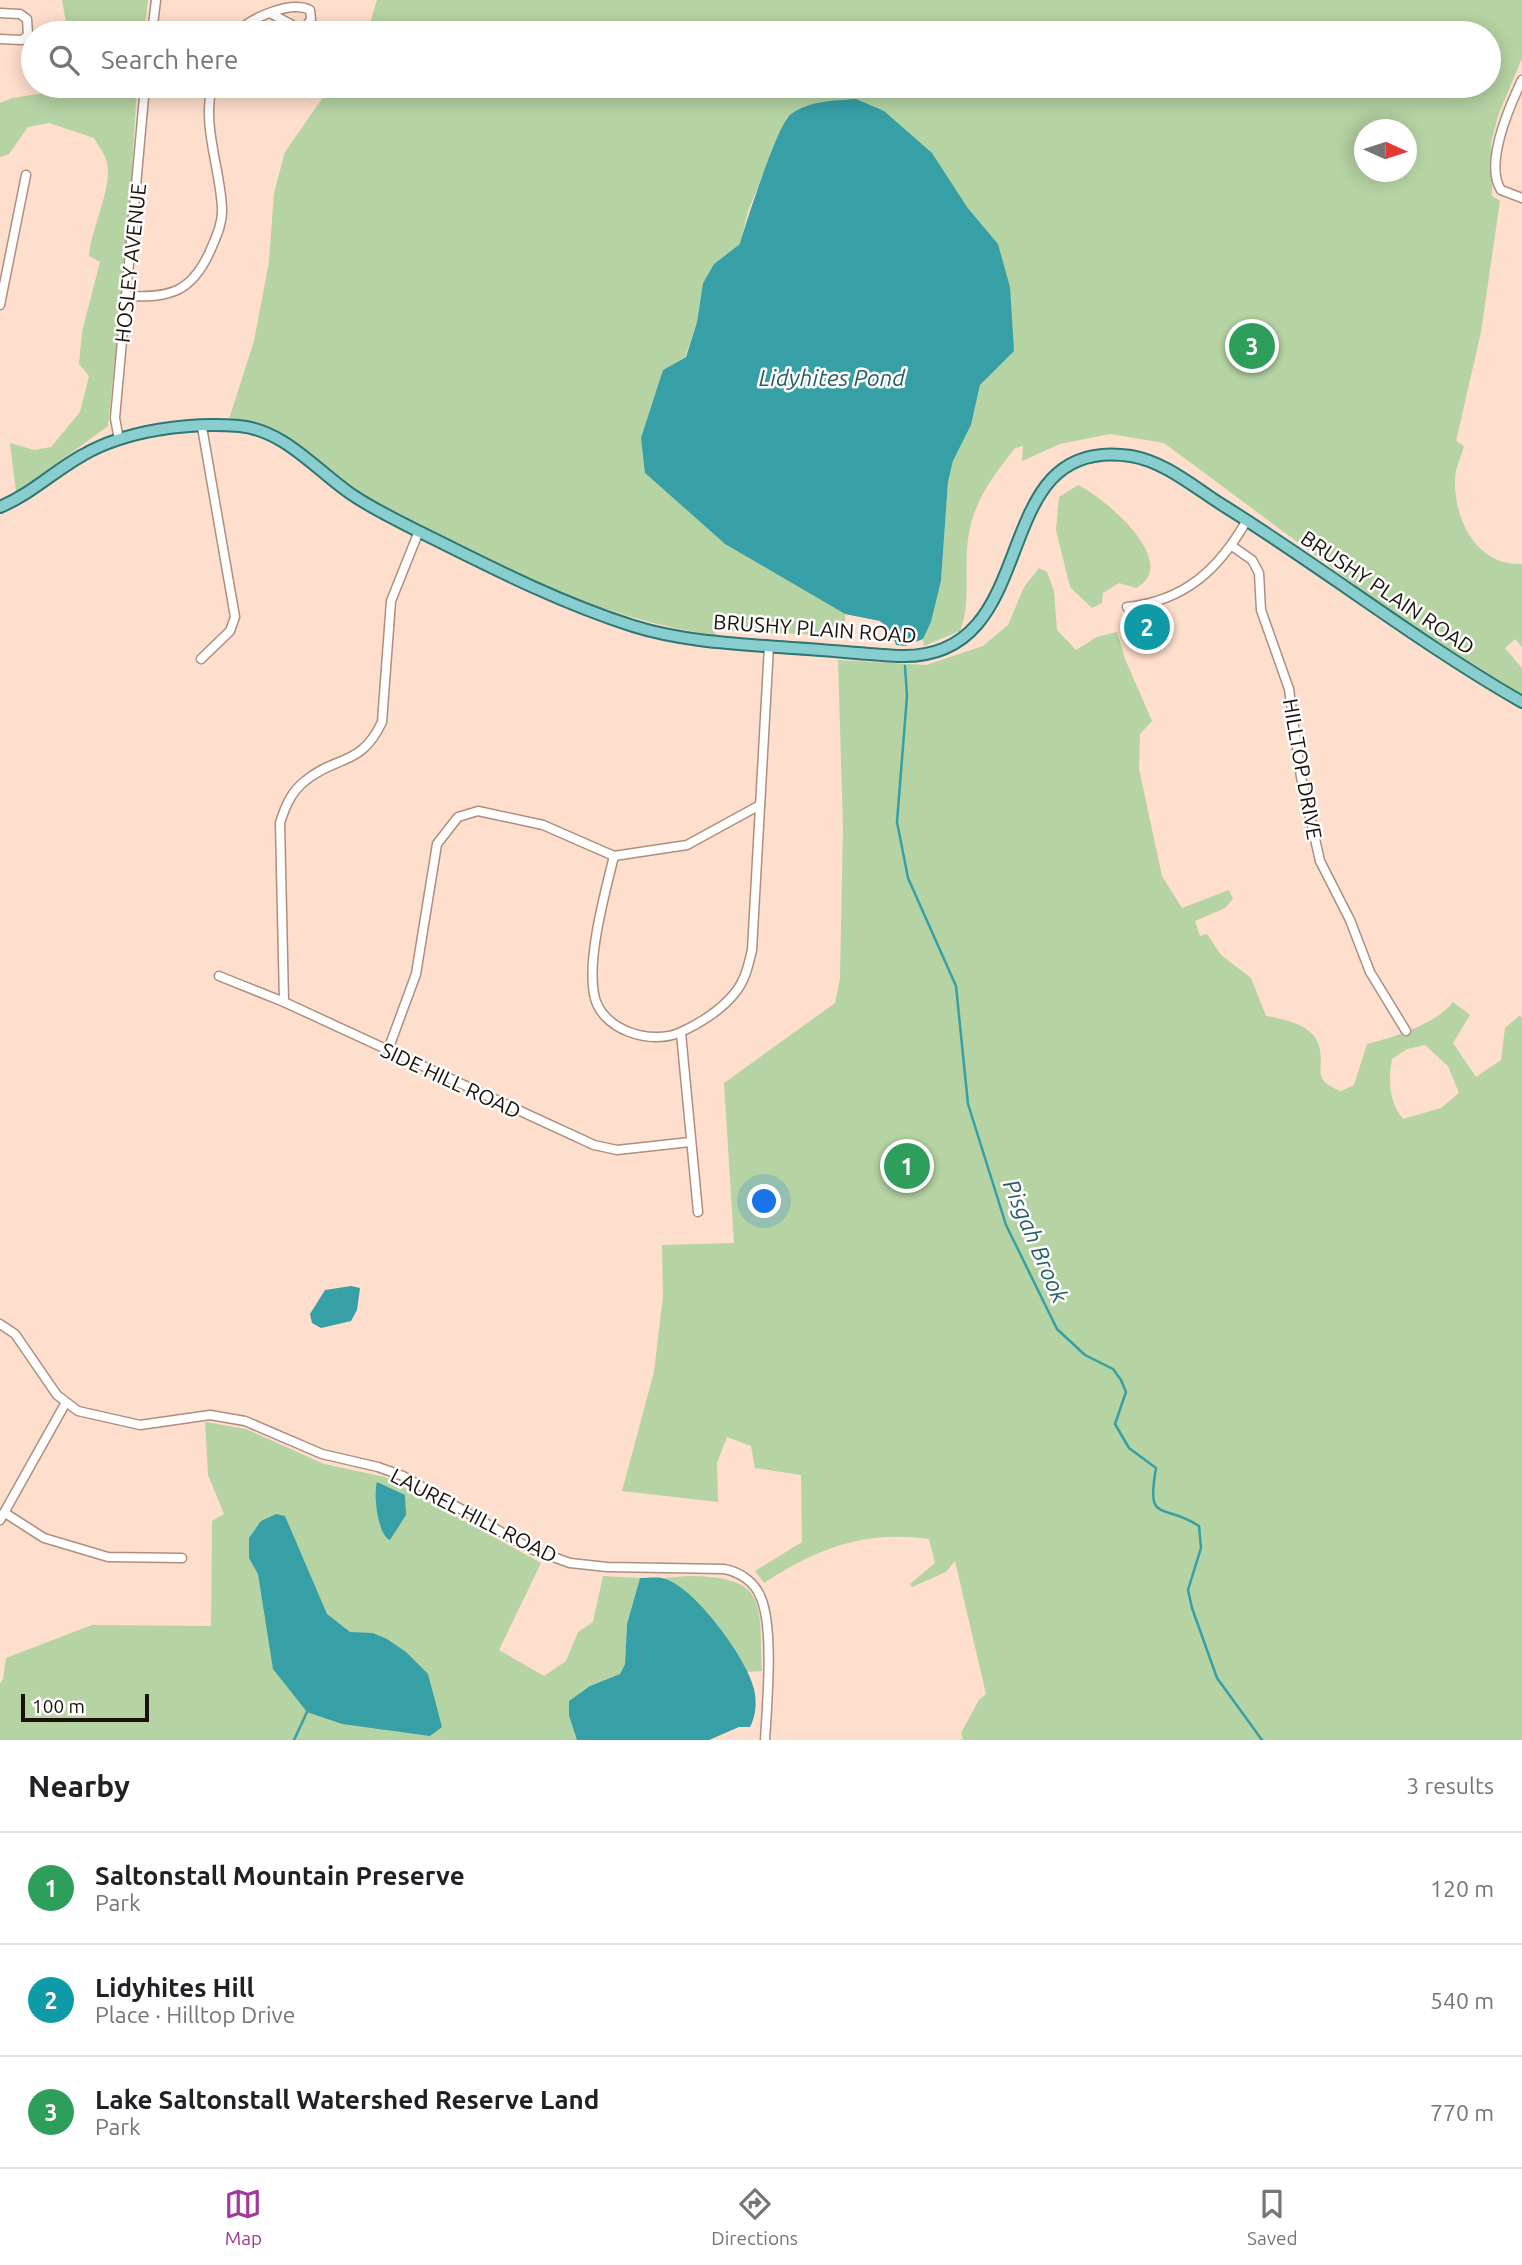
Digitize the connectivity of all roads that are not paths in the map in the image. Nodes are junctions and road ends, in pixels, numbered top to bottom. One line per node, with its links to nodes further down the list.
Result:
1 (156, 0): 5 (street)
2 (0, 13): 4 (street)
3 (270, 13): 6 (street); 7 (street); 8 (street)
4 (27, 21)
5 (153, 21)
6 (252, 21)
7 (285, 21)
8 (310, 21)
9 (0, 39): 10 (street)
10 (21, 40)
11 (1522, 80): 15 (street)
12 (144, 98): 16 (street, HOSLEY AVENUE)
13 (211, 98): 16 (street)
14 (26, 174): 17 (street)
15 (1522, 198)
16 (125, 296): 19 (street, HOSLEY AVENUE)
17 (0, 305)
18 (202, 427): 19 (main road, BRUSHY PLAIN ROAD); 22 (main road, BRUSHY PLAIN ROAD); 26 (street)
19 (119, 440): 20 (main road, BRUSHY PLAIN ROAD)
20 (0, 507)
21 (1247, 520): 23 (street); 25 (main road, BRUSHY PLAIN ROAD); 27 (main road, BRUSHY PLAIN ROAD)
22 (419, 531): 25 (main road, BRUSHY PLAIN ROAD); 31 (street)
23 (1232, 546): 24 (street); 32 (street, HILLTOP DRIVE)
24 (1127, 607)
25 (769, 646): 28 (street)
26 (201, 659)
27 (1522, 702)
28 (760, 806): 29 (street); 33 (street)
29 (614, 856): 33 (street); 34 (street)
30 (219, 976): 31 (street, SIDE HILL ROAD)
31 (284, 1002): 34 (street, SIDE HILL ROAD)
32 (1406, 1031)
33 (681, 1033): 35 (street)
34 (388, 1050): 35 (street, SIDE HILL ROAD)
35 (690, 1142): 36 (street)
36 (698, 1212)
37 (0, 1324): 38 (street)
38 (65, 1404): 39 (street); 41 (street, LAUREL HILL ROAD)
39 (2, 1517): 40 (street)
40 (182, 1558)
41 (765, 1740)

